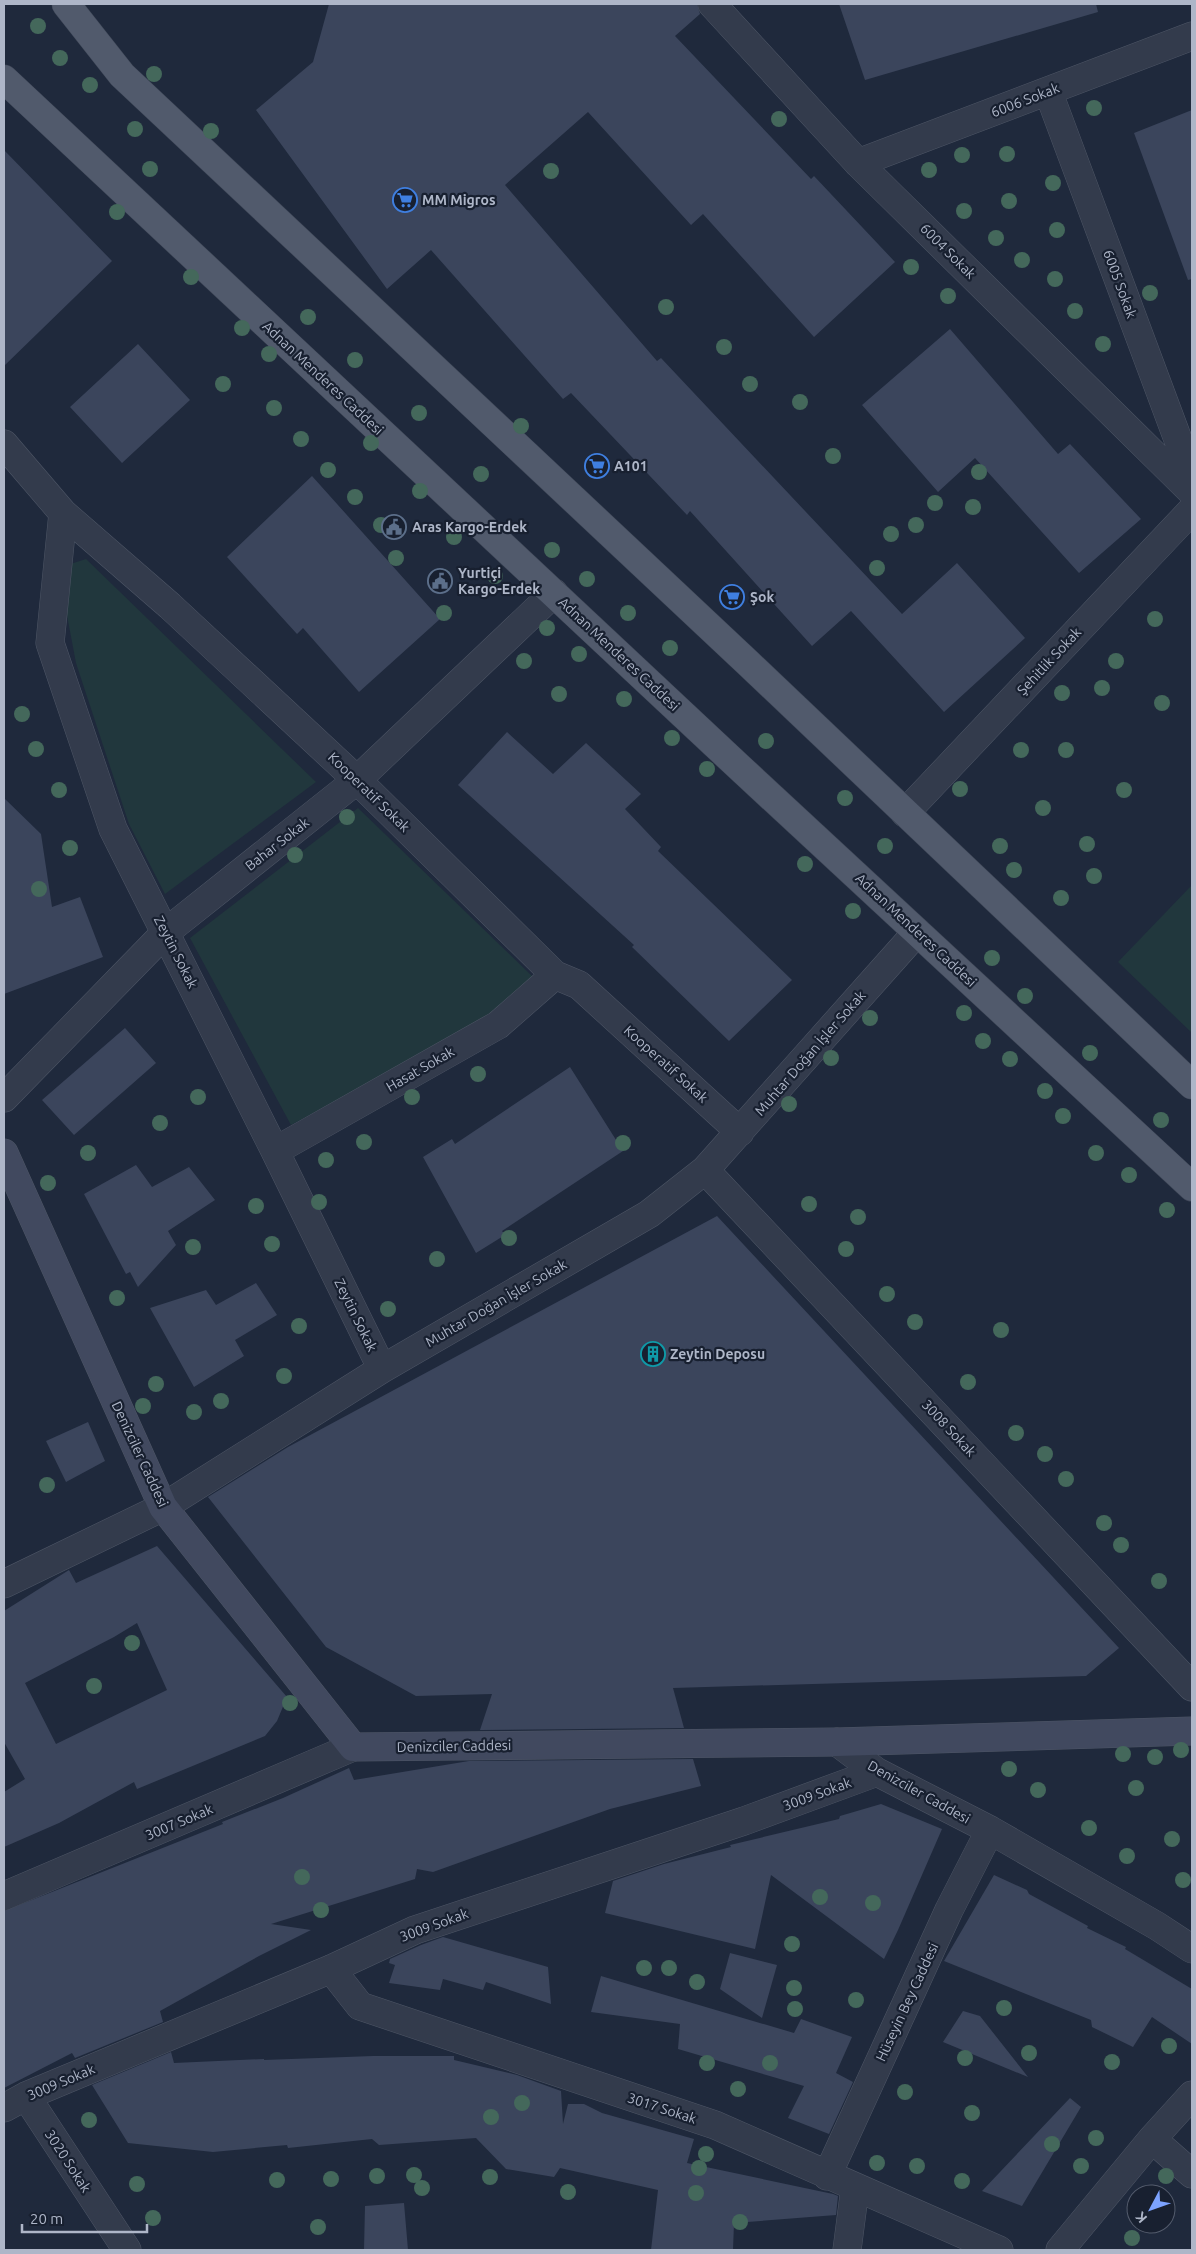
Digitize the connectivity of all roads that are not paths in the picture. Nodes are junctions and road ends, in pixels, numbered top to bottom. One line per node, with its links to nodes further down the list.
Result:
1 (66, 4): 14 (main road)
2 (712, 4): 6 (street, 6004 Sokak)
3 (1192, 36): 5 (street, 6006 Sokak)
4 (4, 79): 12 (main road, Adnan Menderes Caddesi)
5 (1048, 91): 6 (street, 6006 Sokak); 8 (street, 6005 Sokak)
6 (858, 163): 9 (street, 6004 Sokak)
7 (4, 444): 11 (street, Kooperatif Sokak)
8 (1192, 477)
9 (1192, 492)
10 (1192, 510): 14 (street, Şehitlik Sokak)
11 (63, 513): 13 (street, Kooperatif Sokak); 15 (street, Zeytin Sokak)
12 (554, 593): 13 (street, Bahar Sokak); 16 (main road, Adnan Menderes Caddesi)
13 (357, 780): 15 (street, Bahar Sokak); 17 (street, Kooperatif Sokak)
14 (906, 813): 18 (main road)
15 (166, 932): 19 (street, Bahar Sokak); 21 (street, Zeytin Sokak)
16 (917, 932): 20 (street, Muhtar Doğan İşler Sokak); 24 (main road, Adnan Menderes Caddesi)
17 (555, 975): 20 (street, Kooperatif Sokak); 21 (street, Hasat Sokak)
18 (1192, 1085)
19 (4, 1098)
20 (740, 1132): 23 (street, Muhtar Doğan İşler Sokak)
21 (275, 1151): 25 (street, Zeytin Sokak)
22 (4, 1153): 26 (main road, Denizciler Caddesi)
23 (706, 1170): 25 (street, Muhtar Doğan İşler Sokak); 28 (street, 3008 Sokak)
24 (1192, 1187)
25 (382, 1369): 26 (street, Muhtar Doğan İşler Sokak)
26 (164, 1507): 27 (street, Muhtar Doğan İşler Sokak); 31 (main road, Denizciler Caddesi)
27 (4, 1584)
28 (1192, 1687)
29 (1192, 1731): 30 (main road)
30 (837, 1742): 31 (main road, Denizciler Caddesi); 32 (street, Denizciler Caddesi)
31 (353, 1747): 34 (street, 3007 Sokak)
32 (877, 1772): 33 (street, Denizciler Caddesi); 36 (street, 3009 Sokak)
33 (990, 1830): 35 (street, Denizciler Caddesi); 41 (street, Hüseyin Bey Caddesi)
34 (4, 1896)
35 (1192, 1949)
36 (331, 1969): 38 (street, 3009 Sokak); 41 (street, 3017 Sokak)
37 (1192, 2096): 39 (street)
38 (15, 2102): 43 (street, 3020 Sokak)
39 (1152, 2139): 40 (street); 46 (street)
40 (1192, 2174)
41 (827, 2176): 42 (street, 3017 Sokak)
42 (855, 2188): 44 (street); 45 (street, 3017 Sokak)
43 (127, 2250)
44 (847, 2250)
45 (999, 2250)
46 (1060, 2250)

